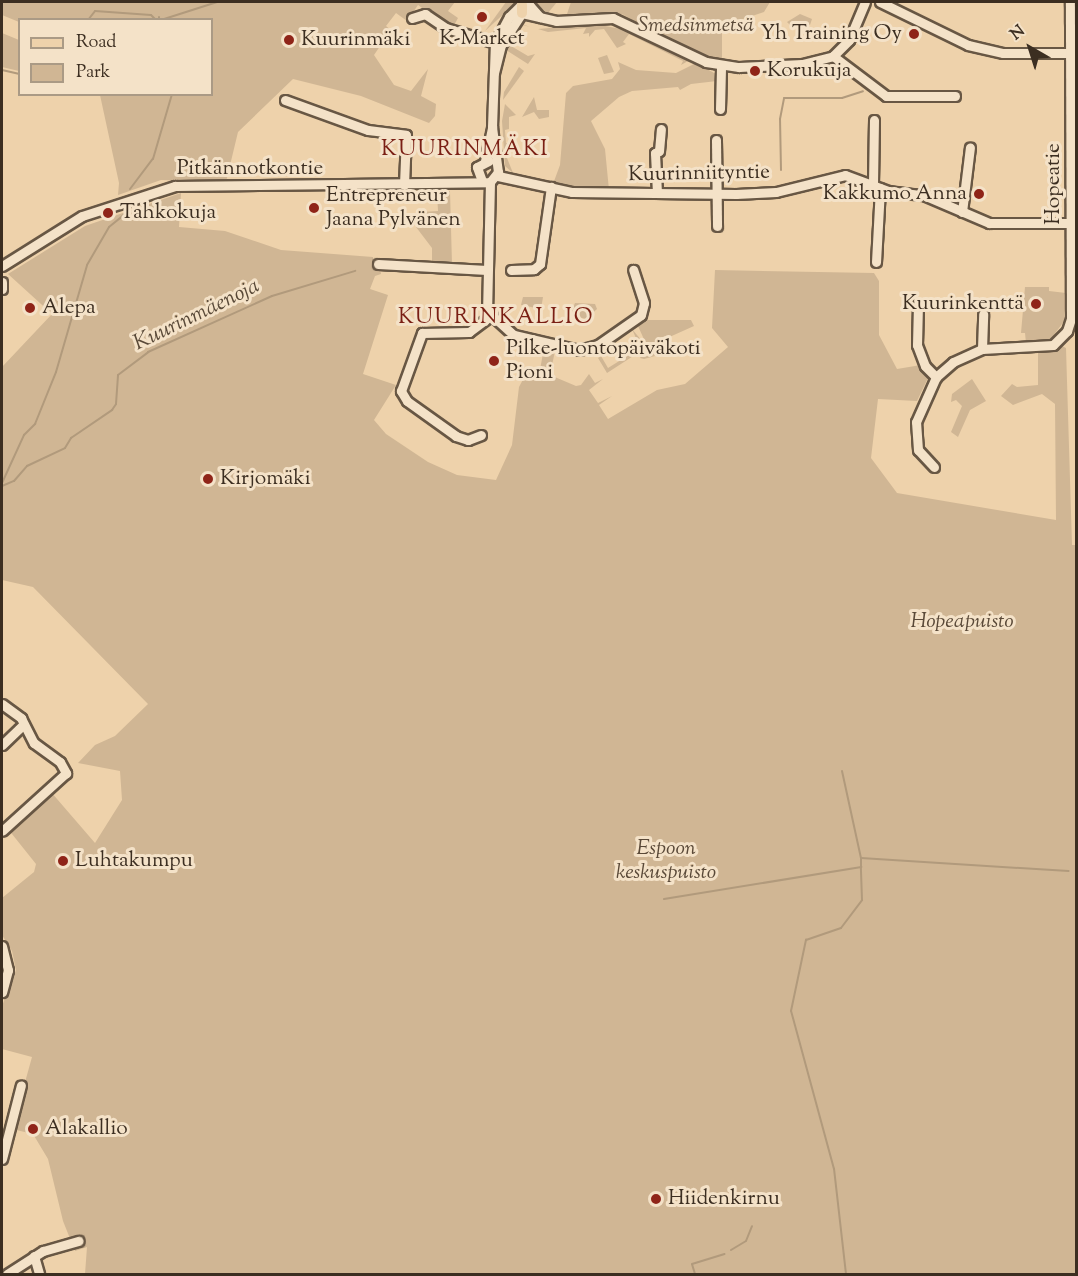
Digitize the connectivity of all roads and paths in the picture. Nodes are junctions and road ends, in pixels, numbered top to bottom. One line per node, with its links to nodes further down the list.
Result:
1 (865, 2): 8 (street)
2 (880, 2): 7 (street)
3 (1070, 2): 7 (street, Hopeatie)
4 (523, 6): 6 (street); 9 (street)
5 (412, 18): 6 (street)
6 (498, 44): 14 (street)
7 (1073, 52): 19 (street, Hopeatie)
8 (833, 56): 9 (street); 10 (street)
9 (721, 67): 12 (street)
10 (955, 96)
11 (285, 100): 23 (street)
12 (720, 109)
13 (874, 120): 24 (street)
14 (492, 128): 18 (street); 21 (street)
15 (661, 129): 26 (street)
16 (716, 140): 27 (street)
17 (970, 147): 28 (street)
18 (485, 161): 20 (street); 21 (street)
19 (1074, 168): 29 (street, Hopeatie)
20 (476, 172): 21 (street); 22 (street, Pitkännotkontie)
21 (492, 177): 22 (street, Pitkännotkontie); 25 (street, Kuurinniityntie); 34 (street)
22 (446, 184): 23 (street, Pitkännotkontie)
23 (404, 185): 33 (street, Pitkännotkontie)
24 (876, 186): 27 (street, Kuurinniityntie); 28 (street, Kuurinniityntie); 31 (street)
25 (551, 187): 26 (street, Kuurinniityntie); 35 (street)
26 (657, 193): 27 (street, Kuurinniityntie)
27 (717, 193): 30 (street)
28 (962, 212): 29 (street, Kuurinniityntie)
29 (1072, 223): 37 (street, Hopeatie)
30 (717, 226)
31 (876, 262)
32 (378, 264): 34 (street)
33 (2, 266)
34 (487, 270): 42 (street)
35 (511, 270)
36 (633, 270): 42 (street)
37 (1074, 275): 43 (street, Hopeatie)
38 (2, 282): 39 (street)
39 (2, 289)
40 (918, 304): 44 (street)
41 (983, 314): 43 (street)
42 (490, 316): 45 (street)
43 (982, 349): 44 (street)
44 (936, 377): 46 (street)
45 (481, 435)
46 (934, 467)
47 (2, 704): 48 (street)
48 (24, 724): 49 (street); 50 (street)
49 (2, 745)
50 (2, 831)
51 (2, 946): 52 (street)
52 (2, 992)
53 (21, 1085): 54 (street)
54 (2, 1159)
55 (79, 1241): 56 (street)
56 (34, 1256): 57 (street); 58 (street)
57 (7, 1275)
58 (39, 1275)

